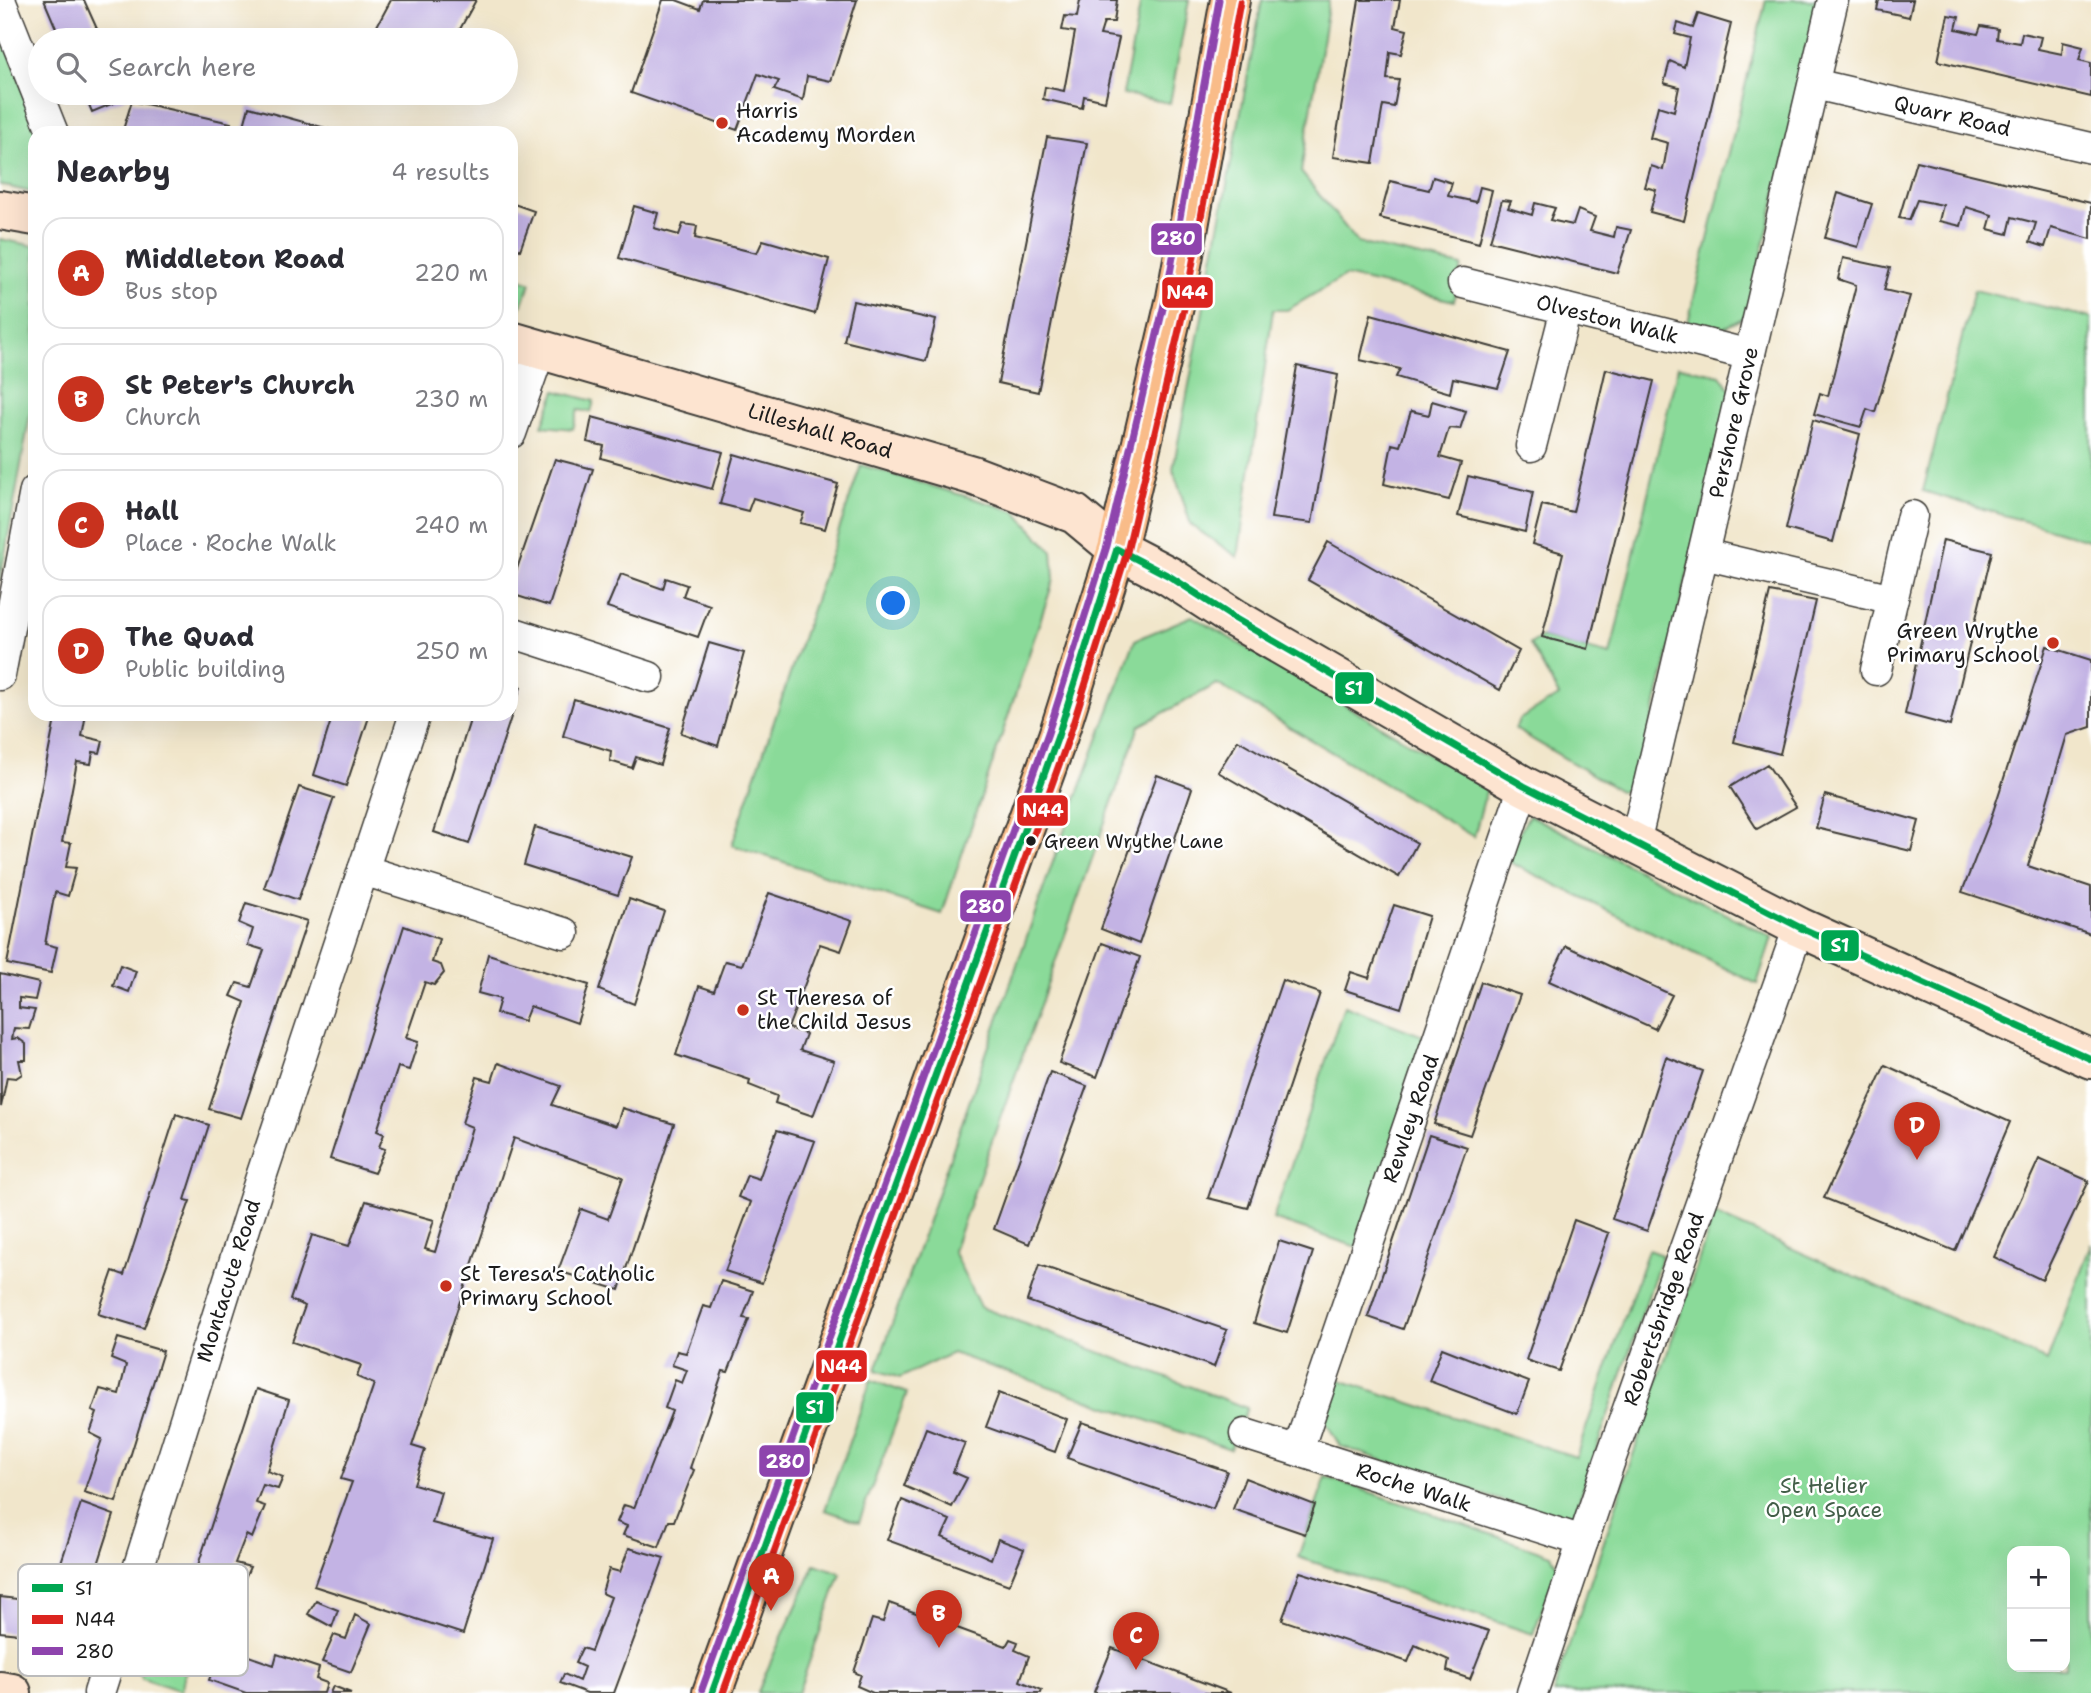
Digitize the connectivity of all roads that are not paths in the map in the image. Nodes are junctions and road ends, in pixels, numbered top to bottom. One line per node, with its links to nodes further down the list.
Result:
1 (0, 0): 4 (street)
2 (1230, 0): 19 (main road)
3 (1833, 0): 5 (street, Pershore Grove)
4 (28, 70)
5 (1814, 84): 8 (street, Quarr Road); 14 (street, Pershore Grove)
6 (42, 105): 7 (street)
7 (50, 126)
8 (2091, 148)
9 (0, 210): 10 (street)
10 (28, 215)
11 (1463, 283): 12 (street, Olveston Walk)
12 (1566, 309): 14 (street, Olveston Walk); 16 (street)
13 (525, 346): 15 (street); 19 (street, Lilleshall Road)
14 (1750, 355): 20 (street, Pershore Grove)
15 (518, 390)
16 (1531, 446)
17 (1912, 516): 21 (street)
18 (28, 528): 24 (street)
19 (1117, 550): 27 (street); 41 (main road)
20 (1703, 554): 21 (street); 28 (street, Pershore Grove)
21 (1892, 599): 23 (street)
22 (518, 634): 25 (street)
23 (1875, 670)
24 (0, 675)
25 (649, 677)
26 (413, 721): 29 (street, Montacute Road)
27 (1524, 786): 28 (street); 34 (street, Rewley Road)
28 (1635, 844): 30 (street)
29 (363, 870): 31 (street); 36 (street, Montacute Road)
30 (1799, 926): 32 (street); 35 (street, Robertsbridge Road)
31 (564, 933)
32 (2091, 1059)
33 (1245, 1434): 34 (street, Roche Walk)
34 (1298, 1450): 35 (street, Roche Walk)
35 (1583, 1541): 42 (street, Robertsbridge Road)
36 (140, 1564)
37 (104, 1676): 40 (street, Montacute Road)
38 (0, 1691): 39 (street)
39 (12, 1693)
40 (99, 1693)
41 (712, 1693)
42 (1532, 1693)

